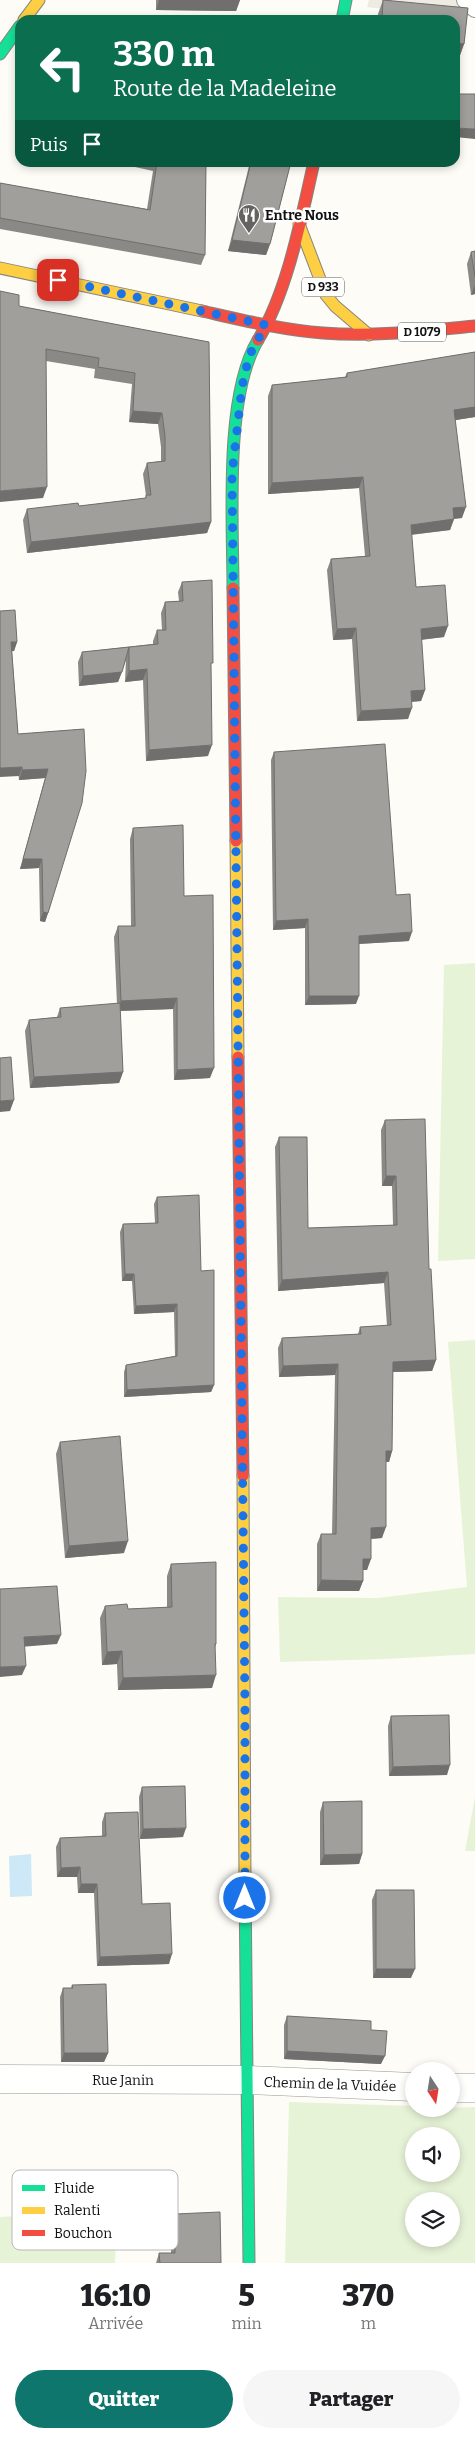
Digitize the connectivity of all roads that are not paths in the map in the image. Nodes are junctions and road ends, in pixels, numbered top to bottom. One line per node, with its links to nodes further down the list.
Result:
1 (39, 0): 5 (main road)
2 (346, 0): 6 (main road)
3 (465, 0): 4 (lane)
4 (475, 9)
5 (28, 15)
6 (343, 15)
7 (15, 33): 8 (main road)
8 (0, 54)
9 (313, 167): 10 (main road, D 933)
10 (299, 224): 12 (main road, D 933); 14 (main road, D 933)
11 (0, 268): 12 (main road, D 1079)
12 (266, 325): 14 (main road, D 1079); 16 (main road, D 933)
13 (475, 326): 14 (main road, D 1079)
14 (368, 335)
15 (0, 2079): 16 (street, Rue Janin)
16 (247, 2080): 17 (street, Chemin de la Vuidée); 20 (main road, D 933)
17 (405, 2087)
18 (460, 2088): 19 (street)
19 (475, 2088)
20 (249, 2263)

